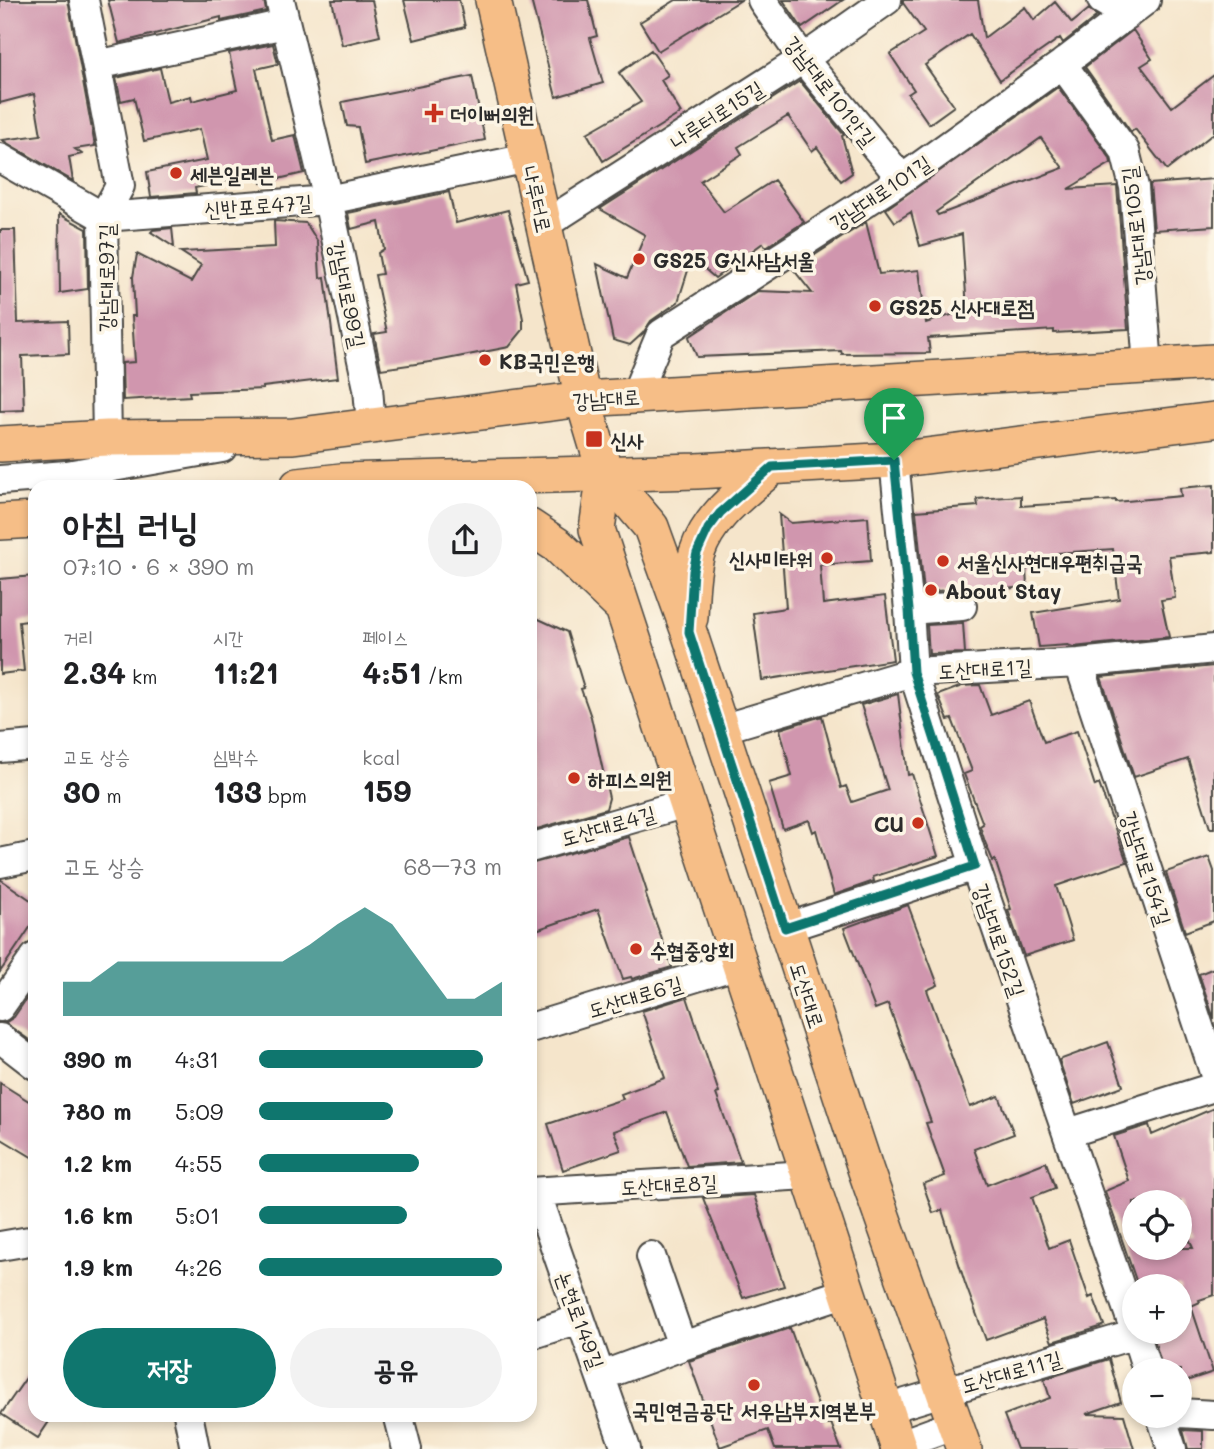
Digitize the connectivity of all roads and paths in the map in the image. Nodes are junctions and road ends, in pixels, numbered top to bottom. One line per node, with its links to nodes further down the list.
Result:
1 (84, 0): 10 (street, 강남대로97길)
2 (493, 0): 12 (main road, 나루터로)
3 (762, 0): 8 (street, 강남대로101안길)
4 (887, 0): 8 (street, 나루터로15길)
5 (1102, 0): 6 (street)
6 (1137, 7): 9 (street, 강남대로101길)
7 (282, 12): 10 (street); 14 (street, 강남대로99길)
8 (803, 59): 13 (street, 강남대로101안길); 16 (street, 나루터로15길)
9 (1062, 64): 13 (street, 강남대로101길); 18 (street, 강남대로105길)
10 (97, 65): 15 (street, 강남대로97길)
11 (0, 158): 15 (street)
12 (528, 158): 14 (street, 신반포로47길); 16 (main road, 나루터로)
13 (902, 179): 19 (street, 강남대로101길)
14 (328, 200): 15 (street, 신반포로47길); 21 (street, 강남대로99길)
15 (103, 217): 24 (street, 강남대로97길)
16 (544, 225): 20 (main road, 나루터로)
17 (1214, 362): 18 (main road, 강남대로)
18 (1148, 366): 19 (main road, 강남대로)
19 (635, 396): 20 (main road, 강남대로)
20 (583, 399): 21 (main road, 강남대로); 28 (main road, 도산대로)
21 (371, 425): 23 (main road, 강남대로)
22 (1204, 425): 26 (main road)
23 (293, 436): 24 (main road, 강남대로); 29 (street)
24 (107, 438): 25 (main road, 강남대로)
25 (0, 444)
26 (894, 460): 27 (main road); 36 (street, 강남대로152길)
27 (772, 467): 28 (main road); 37 (main road)
28 (605, 473): 30 (main road); 35 (main road, 도산대로); 37 (main road, 도산대로)
29 (0, 480)
30 (470, 480)
31 (28, 520): 32 (main road)
32 (0, 522)
33 (537, 532): 35 (main road)
34 (962, 606): 36 (street)
35 (622, 607): 44 (main road, 도산대로)
36 (909, 610): 40 (street, 강남대로152길)
37 (689, 632): 41 (main road, 도산대로)
38 (1214, 649): 39 (street, 도산대로1길)
39 (1079, 663): 40 (street, 도산대로1길); 56 (street, 강남대로154길)
40 (913, 672): 41 (street, 도산대로1길); 48 (street, 강남대로152길)
41 (721, 729): 49 (main road, 도산대로)
42 (28, 746): 43 (street)
43 (0, 748)
44 (687, 803): 45 (street, 도산대로4길); 50 (main road, 도산대로)
45 (537, 846)
46 (28, 857): 47 (street)
47 (0, 863)
48 (975, 866): 49 (street); 58 (street, 강남대로152길)
49 (785, 928): 72 (main road, 도산대로)
50 (739, 964): 53 (street, 도산대로6길); 59 (main road, 도산대로)
51 (28, 967): 52 (street)
52 (0, 1007)
53 (537, 1026)
54 (0, 1038): 55 (street)
55 (28, 1060)
56 (1214, 1072)
57 (1214, 1087): 58 (street)
58 (1068, 1133): 66 (street, 강남대로152길)
59 (807, 1175): 60 (street, 도산대로8길); 65 (main road, 도산대로)
60 (537, 1192)
61 (537, 1203): 67 (street, 논현로149길)
62 (28, 1241): 63 (street)
63 (0, 1246)
64 (651, 1256): 70 (street)
65 (847, 1292): 70 (street); 73 (main road, 도산대로)
66 (1122, 1293)
67 (580, 1320): 68 (street); 71 (street, 논현로149길)
68 (537, 1333)
69 (1122, 1335): 72 (street, 도산대로11길)
70 (682, 1346): 71 (street)
71 (601, 1376): 83 (street, 논현로149길)
72 (943, 1391): 73 (street, 도산대로11길); 79 (main road, 도산대로)
73 (886, 1409): 80 (main road, 도산대로)
74 (1192, 1414): 75 (street)
75 (1214, 1415)
76 (190, 1422): 81 (street)
77 (400, 1422): 82 (street)
78 (1165, 1428): 84 (street)
79 (960, 1437): 80 (street)
80 (897, 1448)
81 (195, 1449)
82 (407, 1449)
83 (626, 1449)
84 (1172, 1449)

